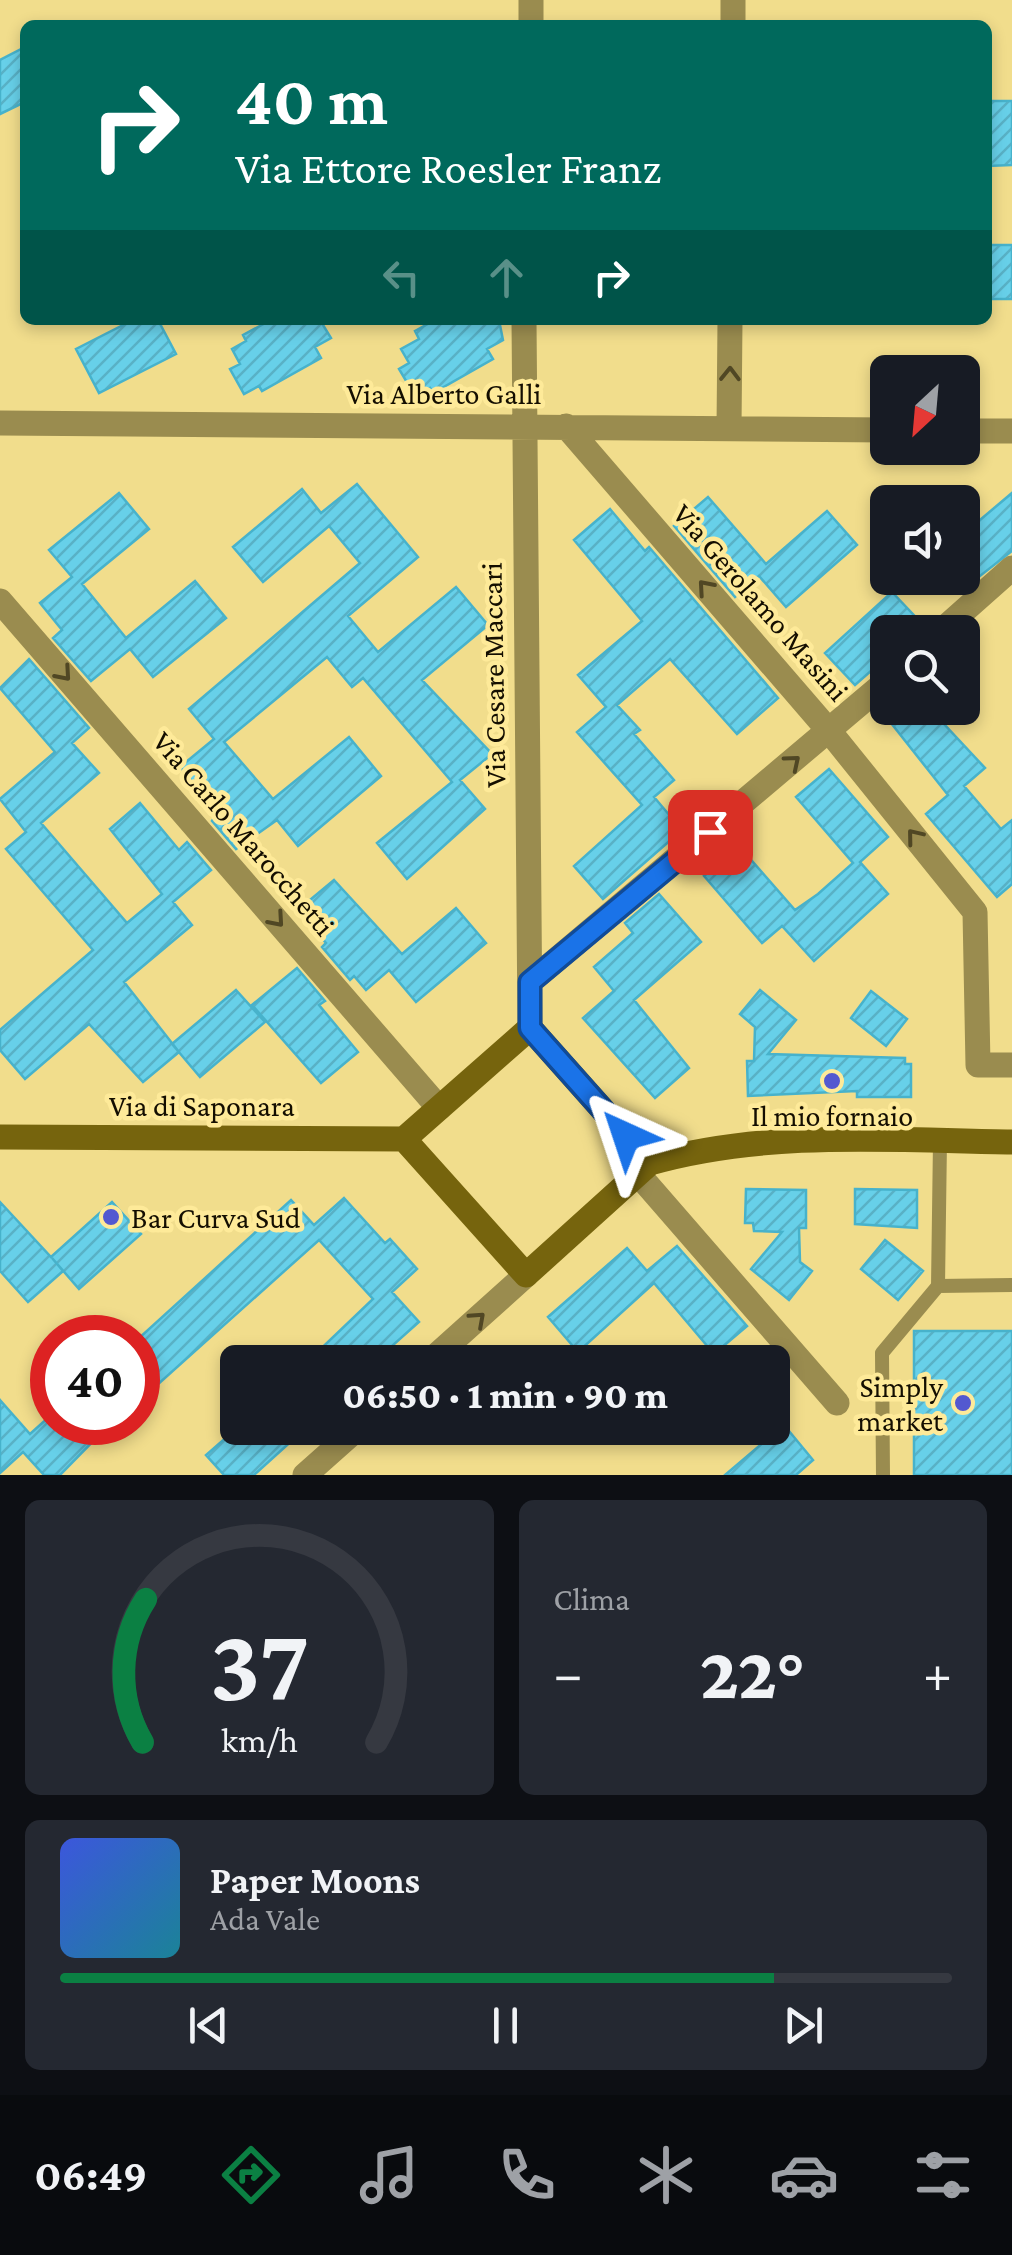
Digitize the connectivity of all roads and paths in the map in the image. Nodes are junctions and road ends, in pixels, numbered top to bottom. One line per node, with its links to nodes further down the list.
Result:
1 (524, 325): 4 (street, Via Cesare Maccari)
2 (730, 325): 6 (street, one-way to 2)
3 (0, 424): 4 (street, Via Alberto Galli)
4 (522, 426): 5 (street, Via Alberto Galli); 15 (street, Via Cesare Maccari)
5 (566, 426): 6 (street, Via Alberto Galli); 14 (street, Via Gerolamo Masini, one-way to 5)
6 (729, 428): 7 (street, Via Alberto Galli)
7 (870, 430)
8 (980, 430): 9 (street)
9 (1012, 431)
10 (1012, 568): 12 (street)
11 (0, 601): 18 (street, Via Carlo Marocchetti, one-way to 18)
12 (959, 615)
13 (870, 696): 14 (street)
14 (830, 732): 15 (street, one-way to 14); 17 (street, Via Gerolamo Masini, one-way to 14)
15 (530, 982): 16 (street, Via Cesare Maccari)
16 (530, 1028): 18 (street); 23 (street)
17 (1012, 1065)
18 (439, 1108): 20 (street)
19 (0, 1137): 20 (street, Via di Saponara)
20 (404, 1139): 24 (street)
21 (940, 1141): 22 (street); 23 (street); 26 (lane)
22 (1012, 1142)
23 (644, 1168): 24 (street); 28 (street)
24 (526, 1275): 27 (street, one-way to 24)
25 (1012, 1285): 26 (lane)
26 (938, 1286): 31 (lane)
27 (449, 1345)
28 (837, 1402)
29 (339, 1445): 30 (street)
30 (305, 1475)
31 (884, 1475)

